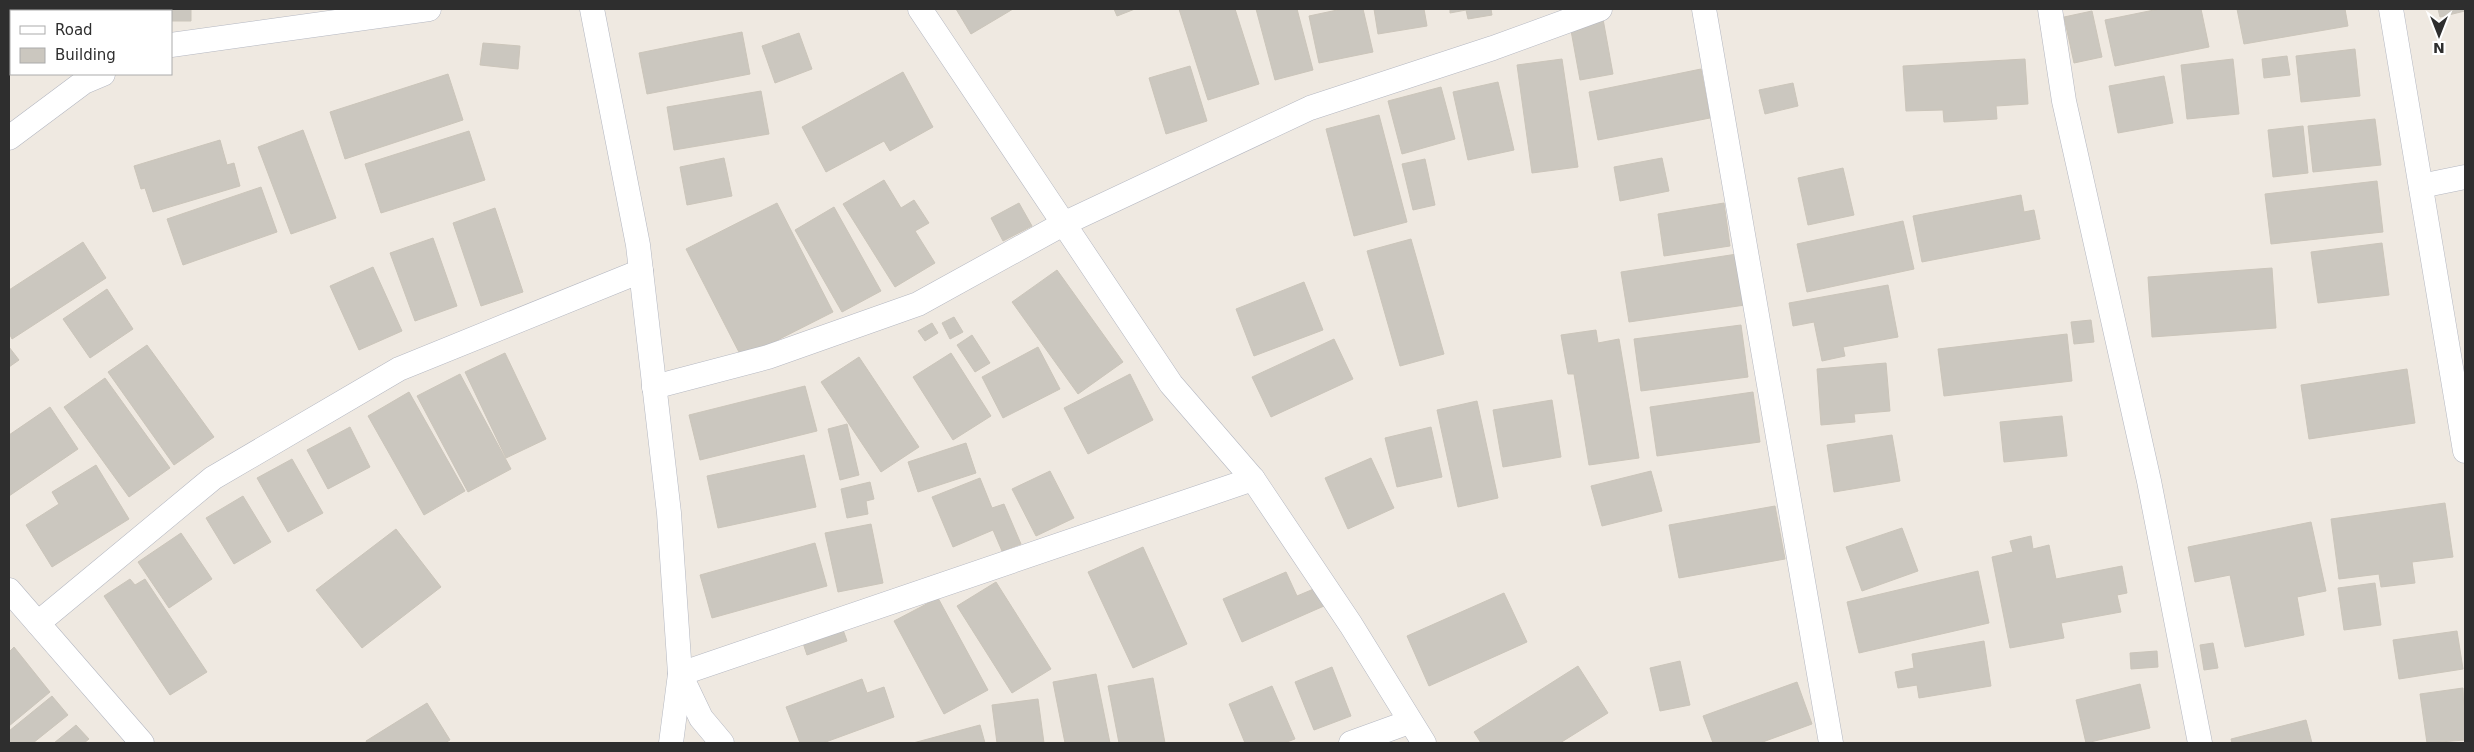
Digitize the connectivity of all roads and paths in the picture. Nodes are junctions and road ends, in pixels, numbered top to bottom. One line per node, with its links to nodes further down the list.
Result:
1 (429, 9): 8 (street)
2 (592, 9): 14 (street)
3 (920, 9): 13 (street)
4 (1600, 9): 13 (street)
5 (1704, 9): 27 (street)
6 (2050, 9): 28 (street)
7 (2391, 9): 12 (street)
8 (172, 46)
9 (101, 75): 10 (street)
10 (9, 138)
11 (2465, 177): 12 (street)
12 (2421, 186): 16 (street)
13 (1064, 224): 15 (street); 17 (street)
14 (641, 271): 15 (street); 19 (street)
15 (654, 387): 20 (street)
16 (2465, 452)
17 (1253, 479): 20 (street); 21 (street)
18 (9, 590): 19 (street)
19 (38, 623): 22 (street)
20 (680, 674): 23 (street); 24 (street)
21 (1409, 722): 25 (street); 26 (street)
22 (142, 743)
23 (671, 743)
24 (722, 743)
25 (1351, 743)
26 (1424, 743)
27 (1832, 743)
28 (2200, 743)

